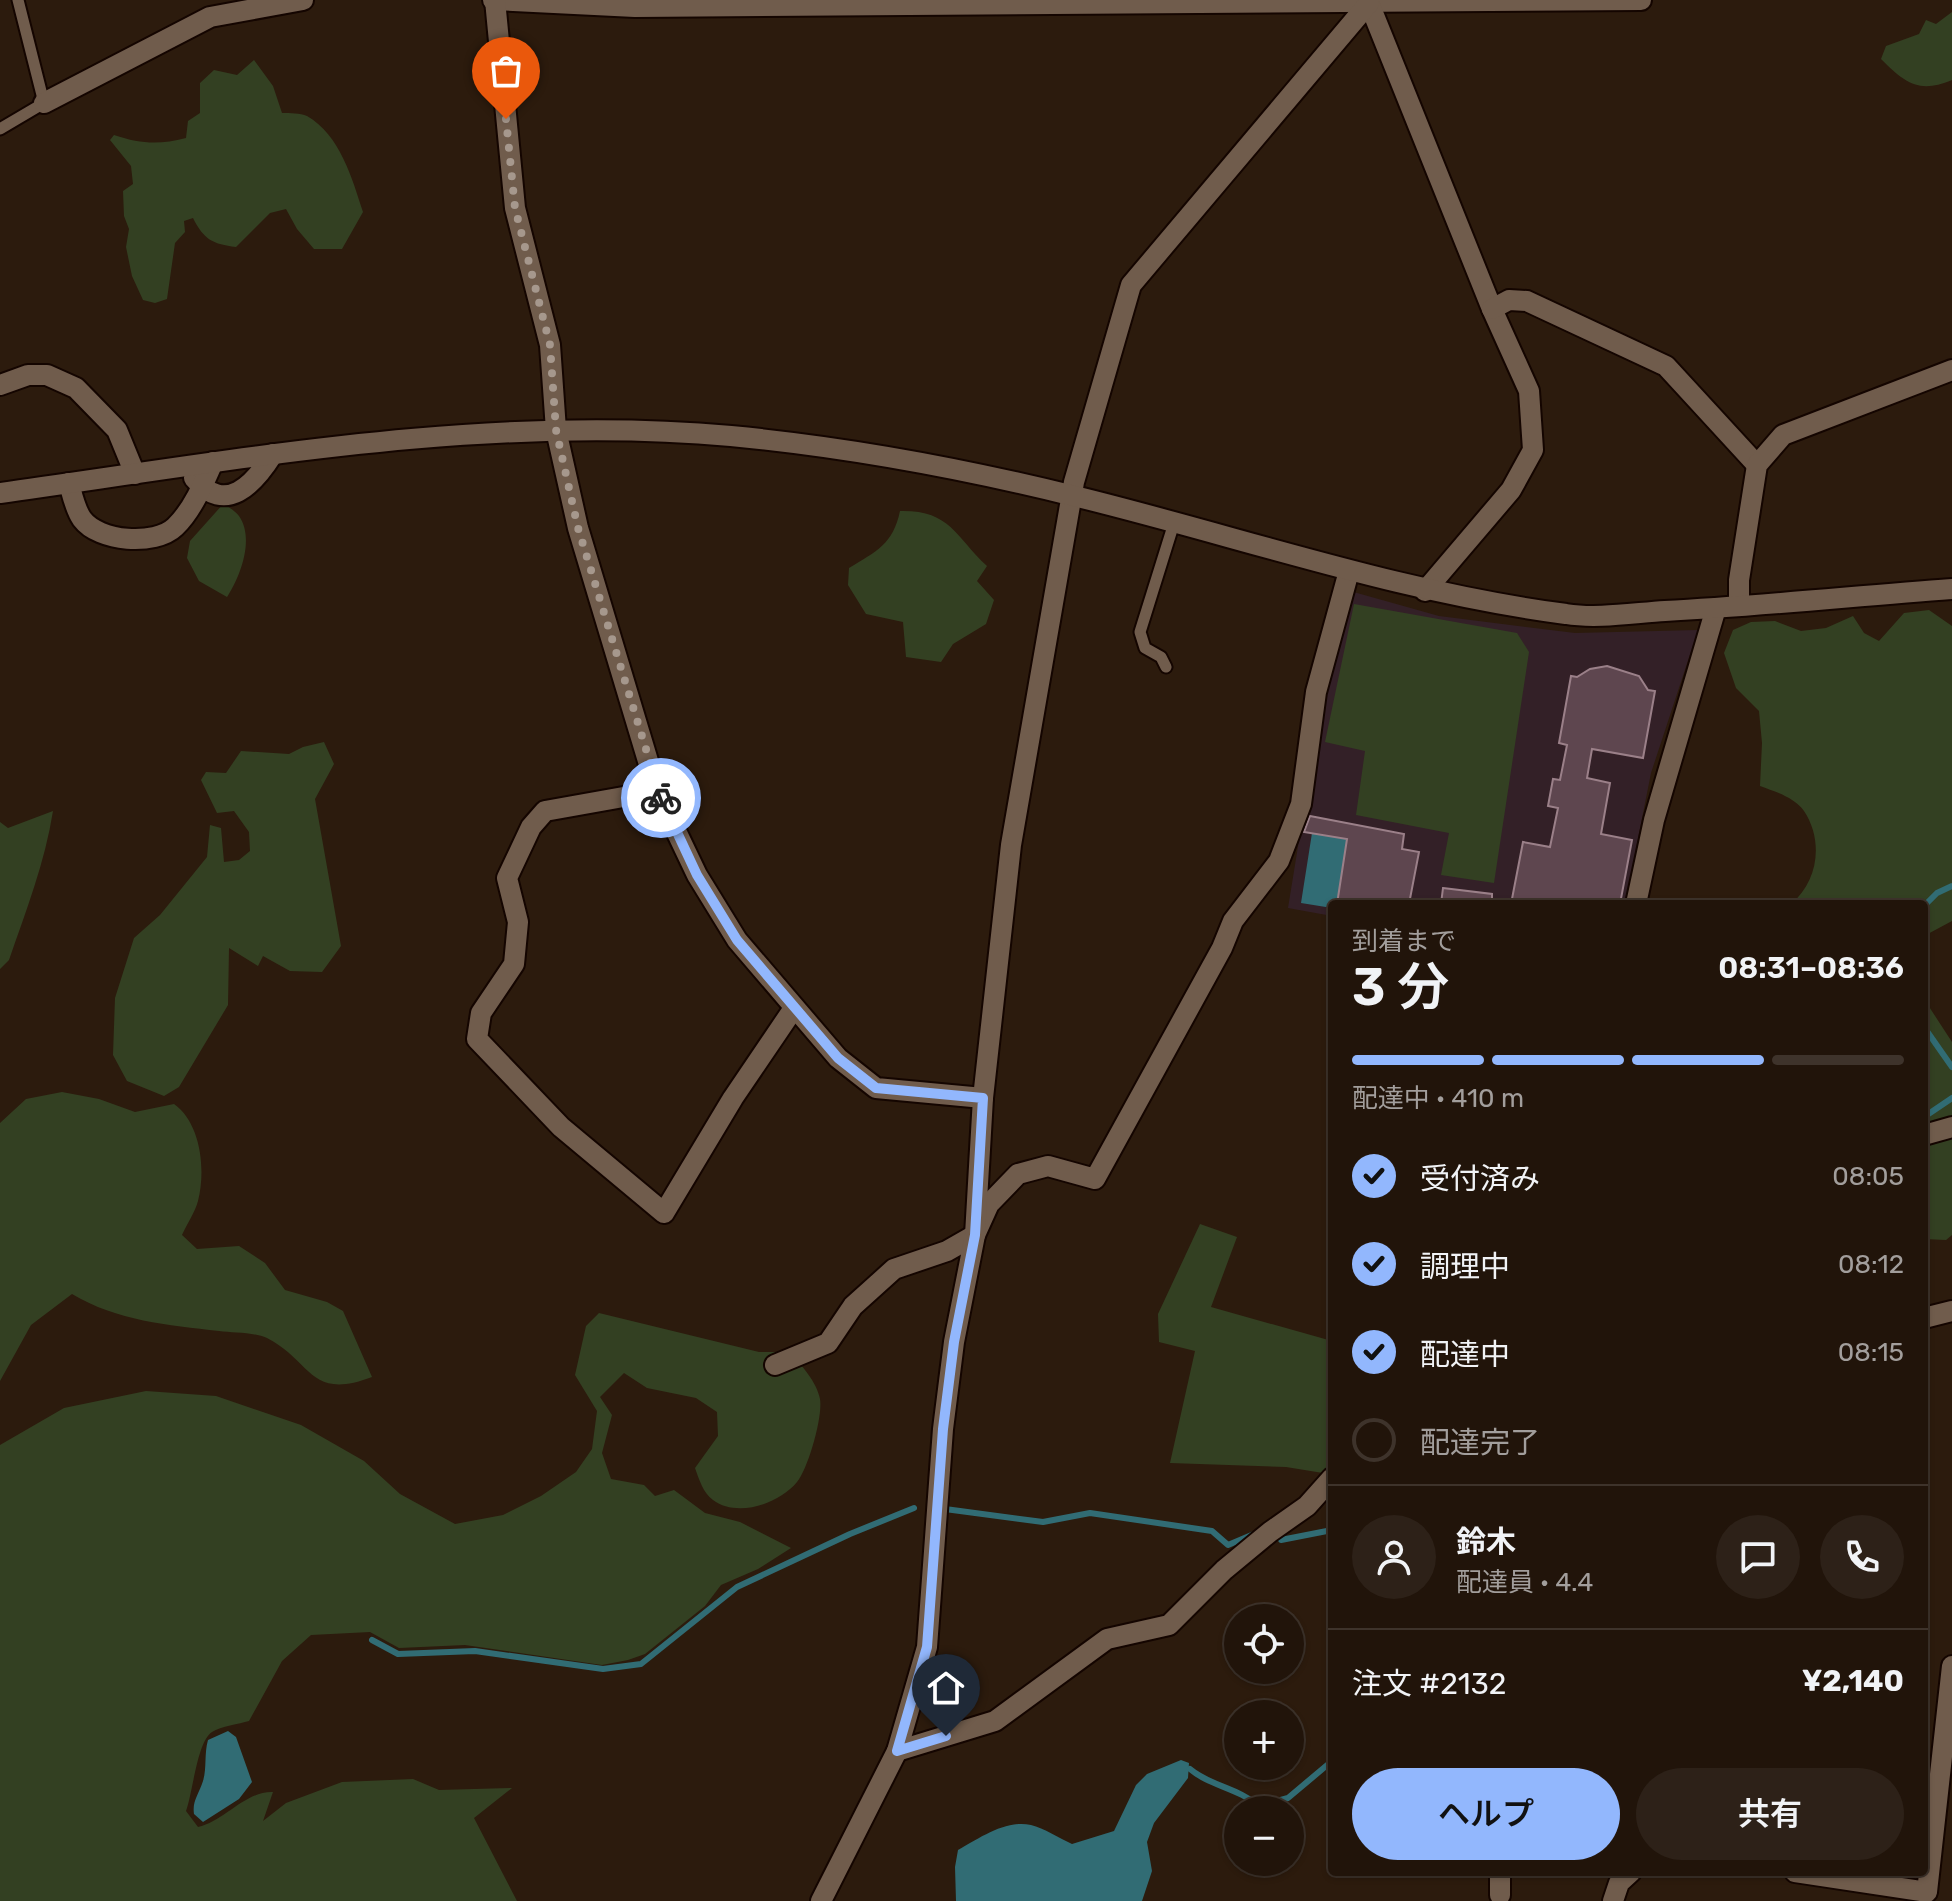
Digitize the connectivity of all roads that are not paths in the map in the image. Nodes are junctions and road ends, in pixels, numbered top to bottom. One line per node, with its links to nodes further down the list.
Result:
1 (18, 0): 6 (lane)
2 (303, 0): 6 (street)
3 (494, 0): 5 (street); 11 (street)
4 (1641, 0): 5 (street)
5 (1363, 2): 8 (street); 20 (street)
6 (44, 103): 7 (lane)
7 (0, 129)
8 (1492, 309): 14 (street); 24 (street)
9 (1952, 370): 14 (street)
10 (0, 385): 16 (street)
11 (556, 430): 12 (street); 20 (street); 28 (street)
12 (273, 454): 13 (street); 18 (street)
13 (213, 462): 15 (street); 18 (street)
14 (1757, 465): 25 (street)
15 (184, 467): 16 (street); 18 (street)
16 (135, 474): 17 (street)
17 (69, 483): 18 (street); 19 (street)
18 (202, 487)
19 (0, 493)
20 (1071, 495): 21 (street); 31 (street)
21 (1174, 523): 22 (street); 27 (lane)
22 (1349, 571): 24 (street); 34 (street)
23 (1952, 589): 25 (street)
24 (1425, 591): 26 (street)
25 (1739, 605): 26 (street)
26 (1716, 608): 29 (street)
27 (1166, 667)
28 (657, 791): 30 (street); 30 (street)
29 (1637, 900)
30 (794, 1008): 31 (street)
31 (983, 1098): 34 (street)
32 (1952, 1127): 33 (street)
33 (1928, 1134)
34 (975, 1235): 37 (street); 40 (street)
35 (1952, 1311): 36 (street)
36 (1928, 1317)
37 (775, 1365)
38 (1328, 1482): 40 (street)
39 (1952, 1666): 45 (street)
40 (897, 1751): 46 (street)
41 (1500, 1876): 44 (street)
42 (1627, 1876): 47 (street)
43 (1817, 1876): 45 (street)
44 (1500, 1895)
45 (1926, 1896)
46 (821, 1901)
47 (1613, 1901)

